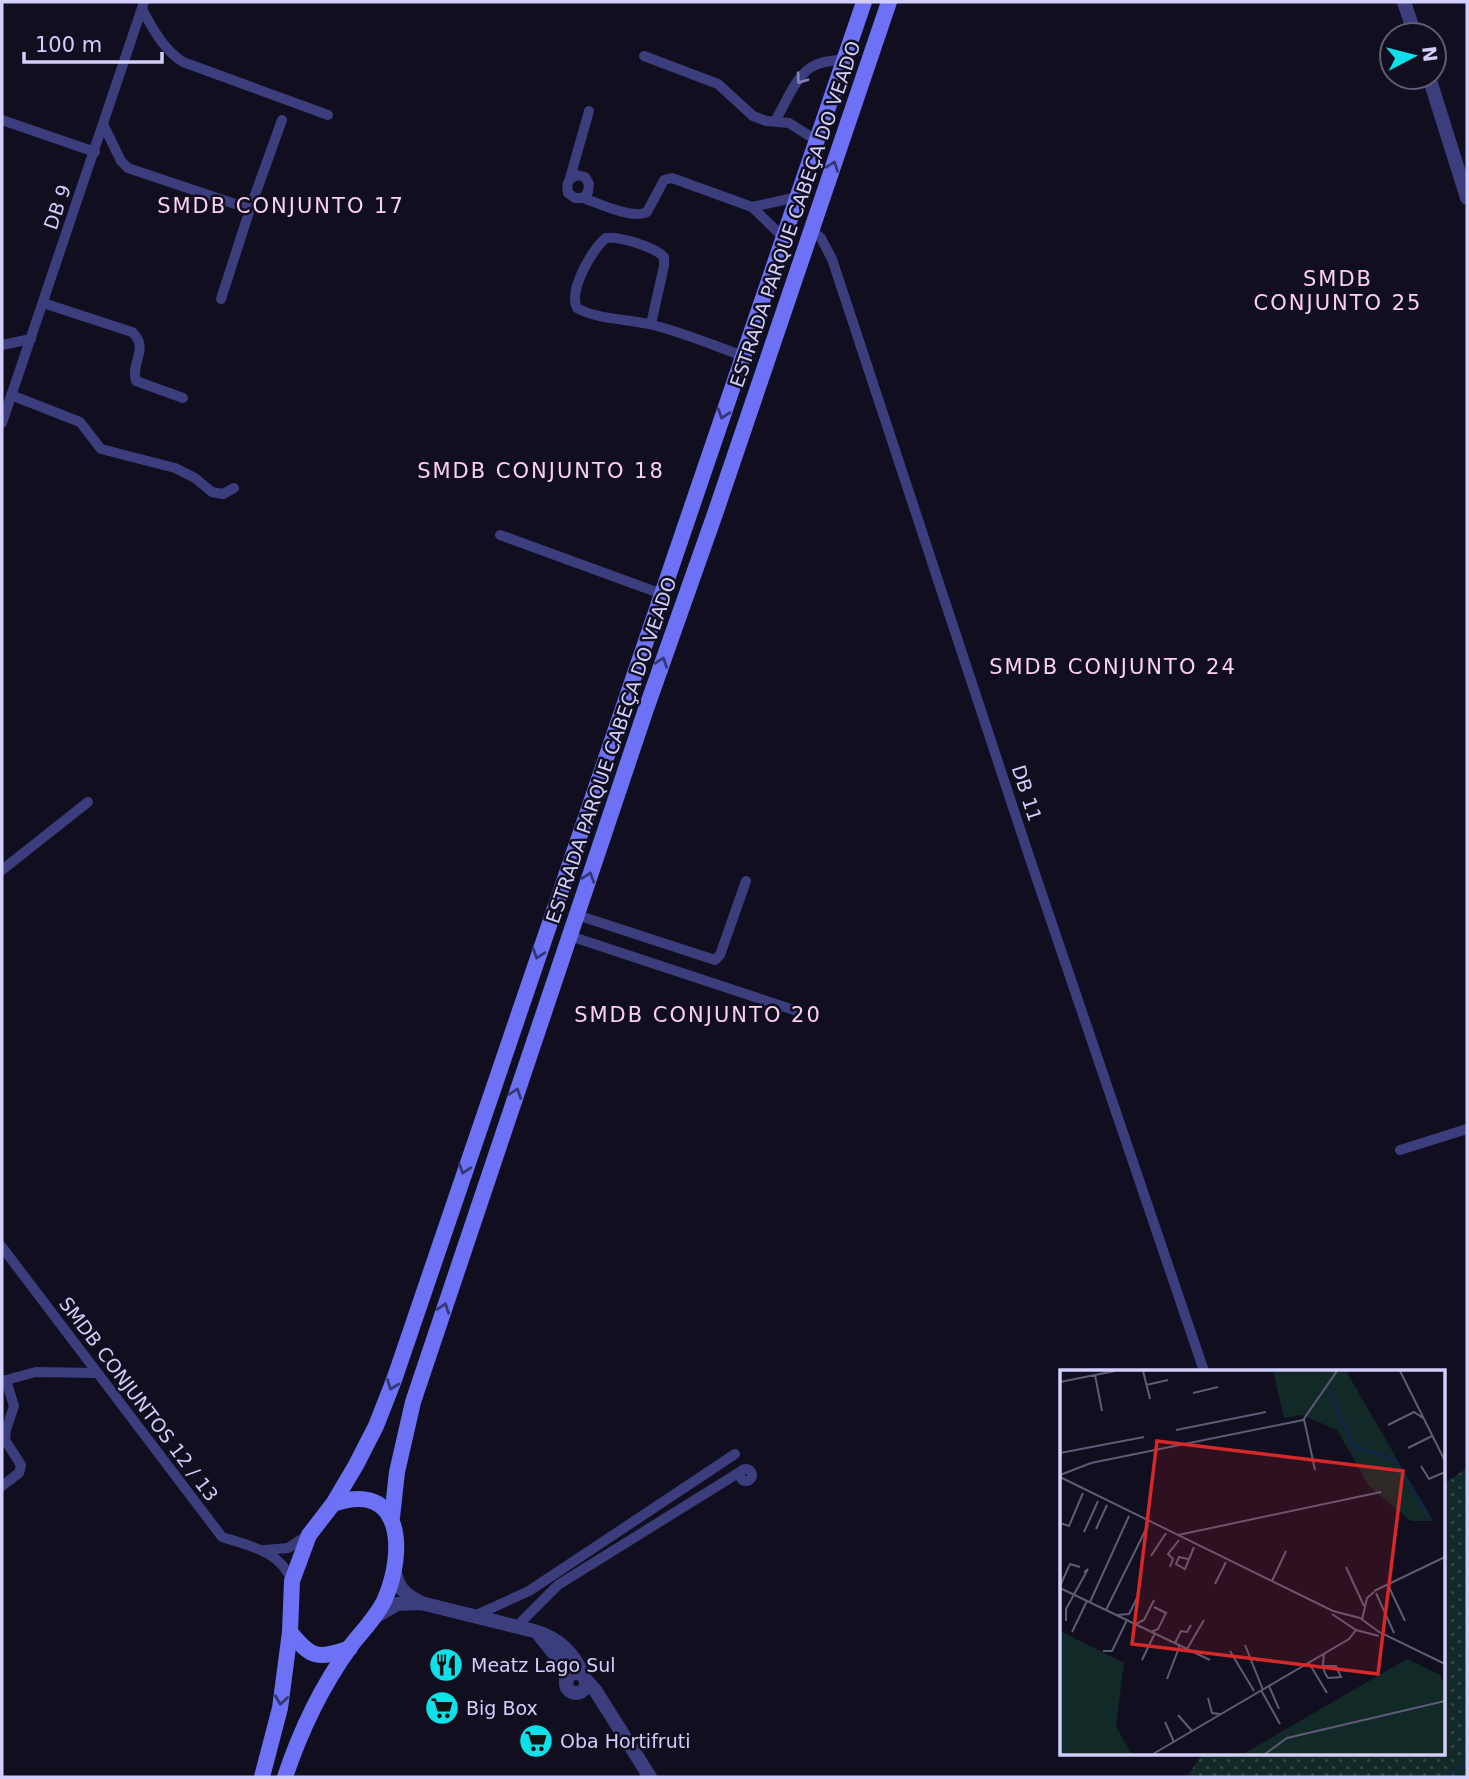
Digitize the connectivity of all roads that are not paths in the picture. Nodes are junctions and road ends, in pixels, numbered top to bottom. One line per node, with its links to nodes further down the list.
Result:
1 (889, 2): 6 (main road, ESTRADA PARQUE CABEÇA DO VEADO)
2 (1404, 2): 5 (street)
3 (143, 5): 11 (street); 15 (street, DB 9)
4 (860, 11): 6 (main road); 8 (main road, ESTRADA PARQUE CABEÇA DO VEADO)
5 (1410, 21)
6 (878, 33): 22 (main road, ESTRADA PARQUE CABEÇA DO VEADO, one-way to 6)
7 (644, 56): 14 (street)
8 (844, 59): 14 (street, one-way to 14); 16 (main road, ESTRADA PARQUE CABEÇA DO VEADO)
9 (1433, 91): 19 (street)
10 (589, 111): 20 (street)
11 (328, 115)
12 (2, 120): 17 (street)
13 (282, 120): 21 (street)
14 (775, 121): 16 (street)
15 (103, 124): 17 (street, DB 9); 21 (street)
16 (816, 140): 18 (main road, ESTRADA PARQUE CABEÇA DO VEADO)
17 (95, 152): 25 (street, DB 9)
18 (797, 197): 20 (street); 23 (main road, ESTRADA PARQUE CABEÇA DO VEADO)
19 (1467, 198)
20 (752, 207): 23 (street)
21 (250, 209): 24 (street)
22 (811, 230): 31 (main road, ESTRADA PARQUE CABEÇA DO VEADO); 47 (street, DB 11)
23 (783, 237): 29 (main road, ESTRADA PARQUE CABEÇA DO VEADO)
24 (221, 299)
25 (43, 303): 27 (street, DB 9); 33 (street)
26 (651, 324): 26 (street); 29 (street)
27 (30, 339): 28 (street); 32 (street, DB 9)
28 (2, 345)
29 (743, 356): 30 (main road, ESTRADA PARQUE CABEÇA DO VEADO)
30 (734, 379): 31 (main road); 37 (main road, ESTRADA PARQUE CABEÇA DO VEADO, one-way to 37)
31 (758, 388): 41 (main road, ESTRADA PARQUE CABEÇA DO VEADO, one-way to 31)
32 (11, 395): 34 (street, DB 9); 35 (street)
33 (183, 398)
34 (2, 423)
35 (234, 488)
36 (500, 535): 37 (street)
37 (662, 594): 53 (main road, ESTRADA PARQUE CABEÇA DO VEADO, one-way to 53)
38 (88, 802): 39 (street)
39 (2, 870)
40 (746, 881): 41 (street)
41 (577, 915): 42 (main road, ESTRADA PARQUE CABEÇA DO VEADO)
42 (570, 936): 43 (street); 54 (main road, ESTRADA PARQUE CABEÇA DO VEADO, one-way to 42)
43 (797, 1011)
44 (1467, 1129): 45 (street)
45 (1400, 1150)
46 (2, 1247): 48 (street, SMDB CONJUNTOS 12 / 13)
47 (1204, 1370)
48 (97, 1373): 49 (street); 56 (street, SMDB CONJUNTOS 12 / 13)
49 (4, 1381): 52 (street)
50 (735, 1454): 60 (street)
51 (745, 1475): 62 (street)
52 (2, 1486)
53 (332, 1504): 54 (main road); 55 (main road)
54 (392, 1517): 57 (main road)
55 (309, 1535): 56 (street, SMDB CONJUNTOS 12 / 13); 58 (main road)
56 (262, 1550): 58 (street, SMDB CONJUNTOS 12 / 13)
57 (394, 1569): 59 (street); 61 (main road)
58 (292, 1581): 64 (main road)
59 (421, 1602): 60 (street); 61 (street)
60 (474, 1616): 62 (street)
61 (374, 1617): 65 (main road)
62 (517, 1626): 63 (street)
63 (534, 1631): 66 (street); 66 (street)
64 (290, 1632): 65 (main road); 67 (main road, one-way to 67)
65 (350, 1648): 68 (main road)
66 (582, 1683): 69 (street)
67 (262, 1777)
68 (285, 1777)
69 (650, 1777)

